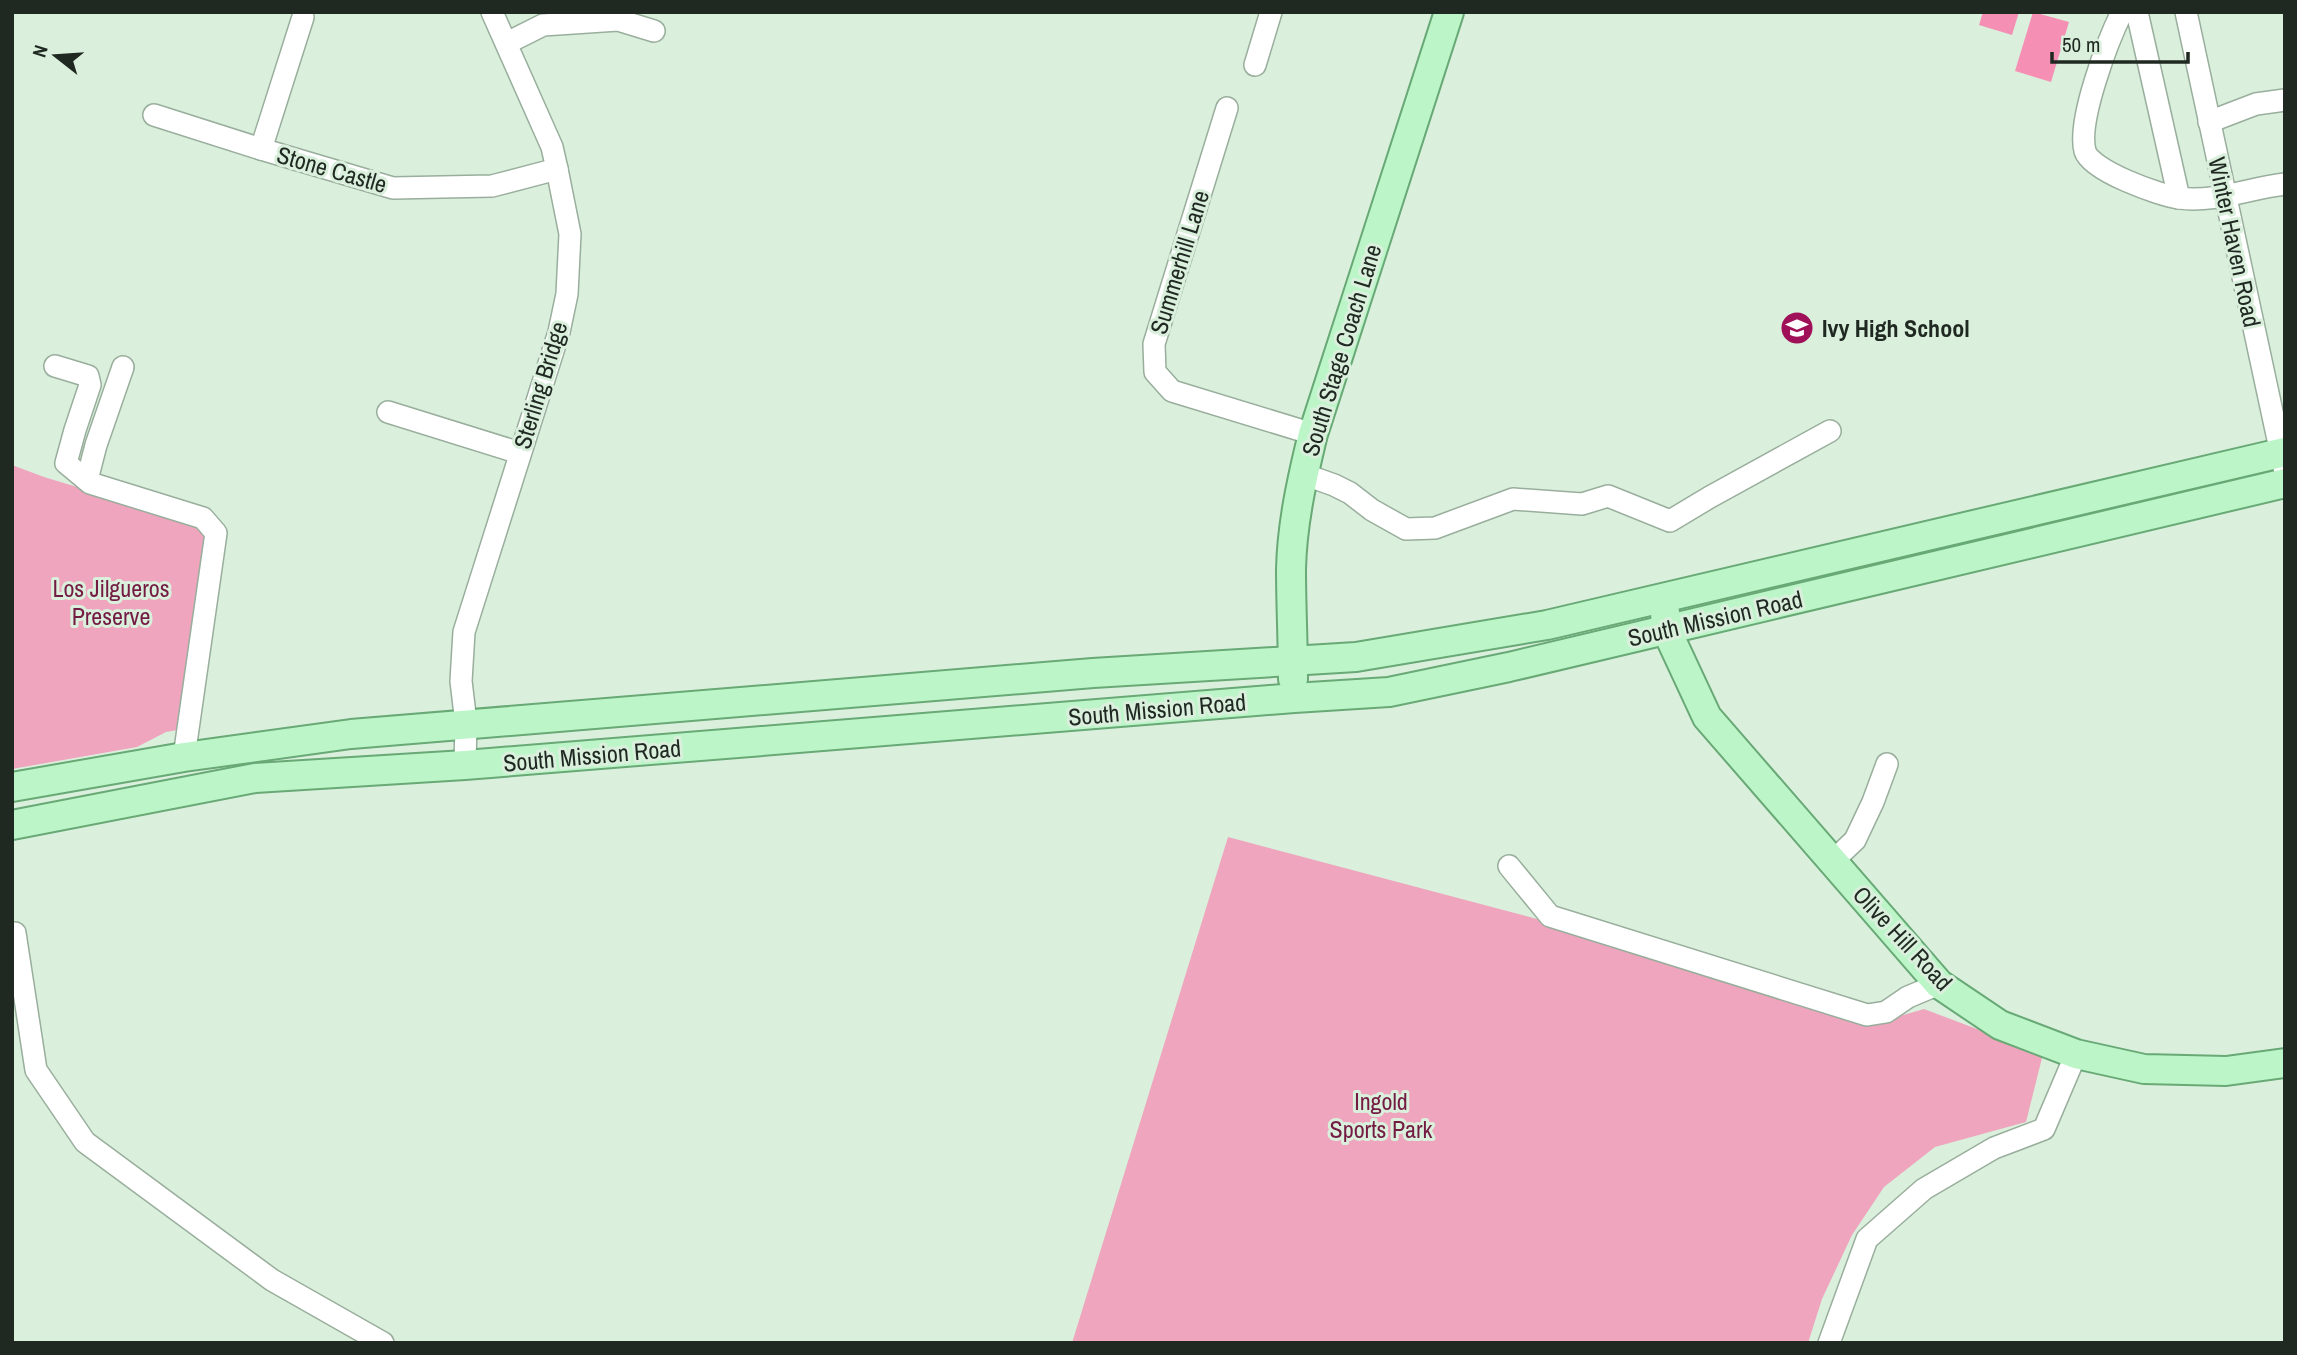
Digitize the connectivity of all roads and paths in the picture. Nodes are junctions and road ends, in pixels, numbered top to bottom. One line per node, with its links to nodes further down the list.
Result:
1 (492, 12): 9 (street, Sterling Bridge)
2 (1271, 12): 10 (street)
3 (1449, 12): 24 (main road, South Stage Coach Lane)
4 (2122, 12): 19 (street)
5 (2137, 12): 19 (street)
6 (2186, 12): 14 (street, Winter Haven Road)
7 (303, 17): 15 (street)
8 (654, 31): 9 (street)
9 (507, 43): 16 (street, Sterling Bridge)
10 (1255, 65)
11 (2285, 100): 14 (street)
12 (1227, 108): 24 (street, Summerhill Lane)
13 (154, 115): 15 (street, Stone Castle)
14 (2209, 122): 18 (street, Winter Haven Road)
15 (261, 149): 16 (street, Stone Castle)
16 (557, 169): 25 (street, Sterling Bridge)
17 (2285, 184): 18 (street)
18 (2225, 197): 19 (street); 26 (street, Winter Haven Road)
19 (2179, 198)
20 (55, 366): 28 (street)
21 (124, 367): 28 (street)
22 (388, 412): 25 (street)
23 (1830, 431): 27 (street)
24 (1312, 435): 27 (main road, South Stage Coach Lane)
25 (520, 453): 34 (street, Sterling Bridge)
26 (2283, 459): 30 (main road, South Mission Road)
27 (1303, 474): 32 (main road, South Stage Coach Lane)
28 (87, 480): 35 (street)
29 (2285, 483): 31 (main road, South Mission Road)
30 (1664, 598): 31 (main road, Olive Hill Road); 32 (main road, South Mission Road)
31 (1666, 629): 33 (main road, South Mission Road); 40 (main road, Olive Hill Road)
32 (1293, 660): 33 (main road, South Stage Coach Lane); 34 (main road, South Mission Road)
33 (1294, 698): 37 (main road, South Mission Road)
34 (466, 723): 35 (main road, South Mission Road); 37 (street, Sterling Bridge)
35 (184, 757): 38 (main road, South Mission Road)
36 (1887, 764): 40 (street)
37 (465, 765): 39 (main road, South Mission Road)
38 (12, 787)
39 (12, 825)
40 (1833, 861): 43 (main road, Olive Hill Road)
41 (1509, 866): 43 (street)
42 (13, 930): 46 (street)
43 (1939, 984): 44 (main road, Olive Hill Road)
44 (2076, 1054): 45 (main road, Olive Hill Road); 47 (street)
45 (2285, 1063)
46 (383, 1343)
47 (1829, 1343)

